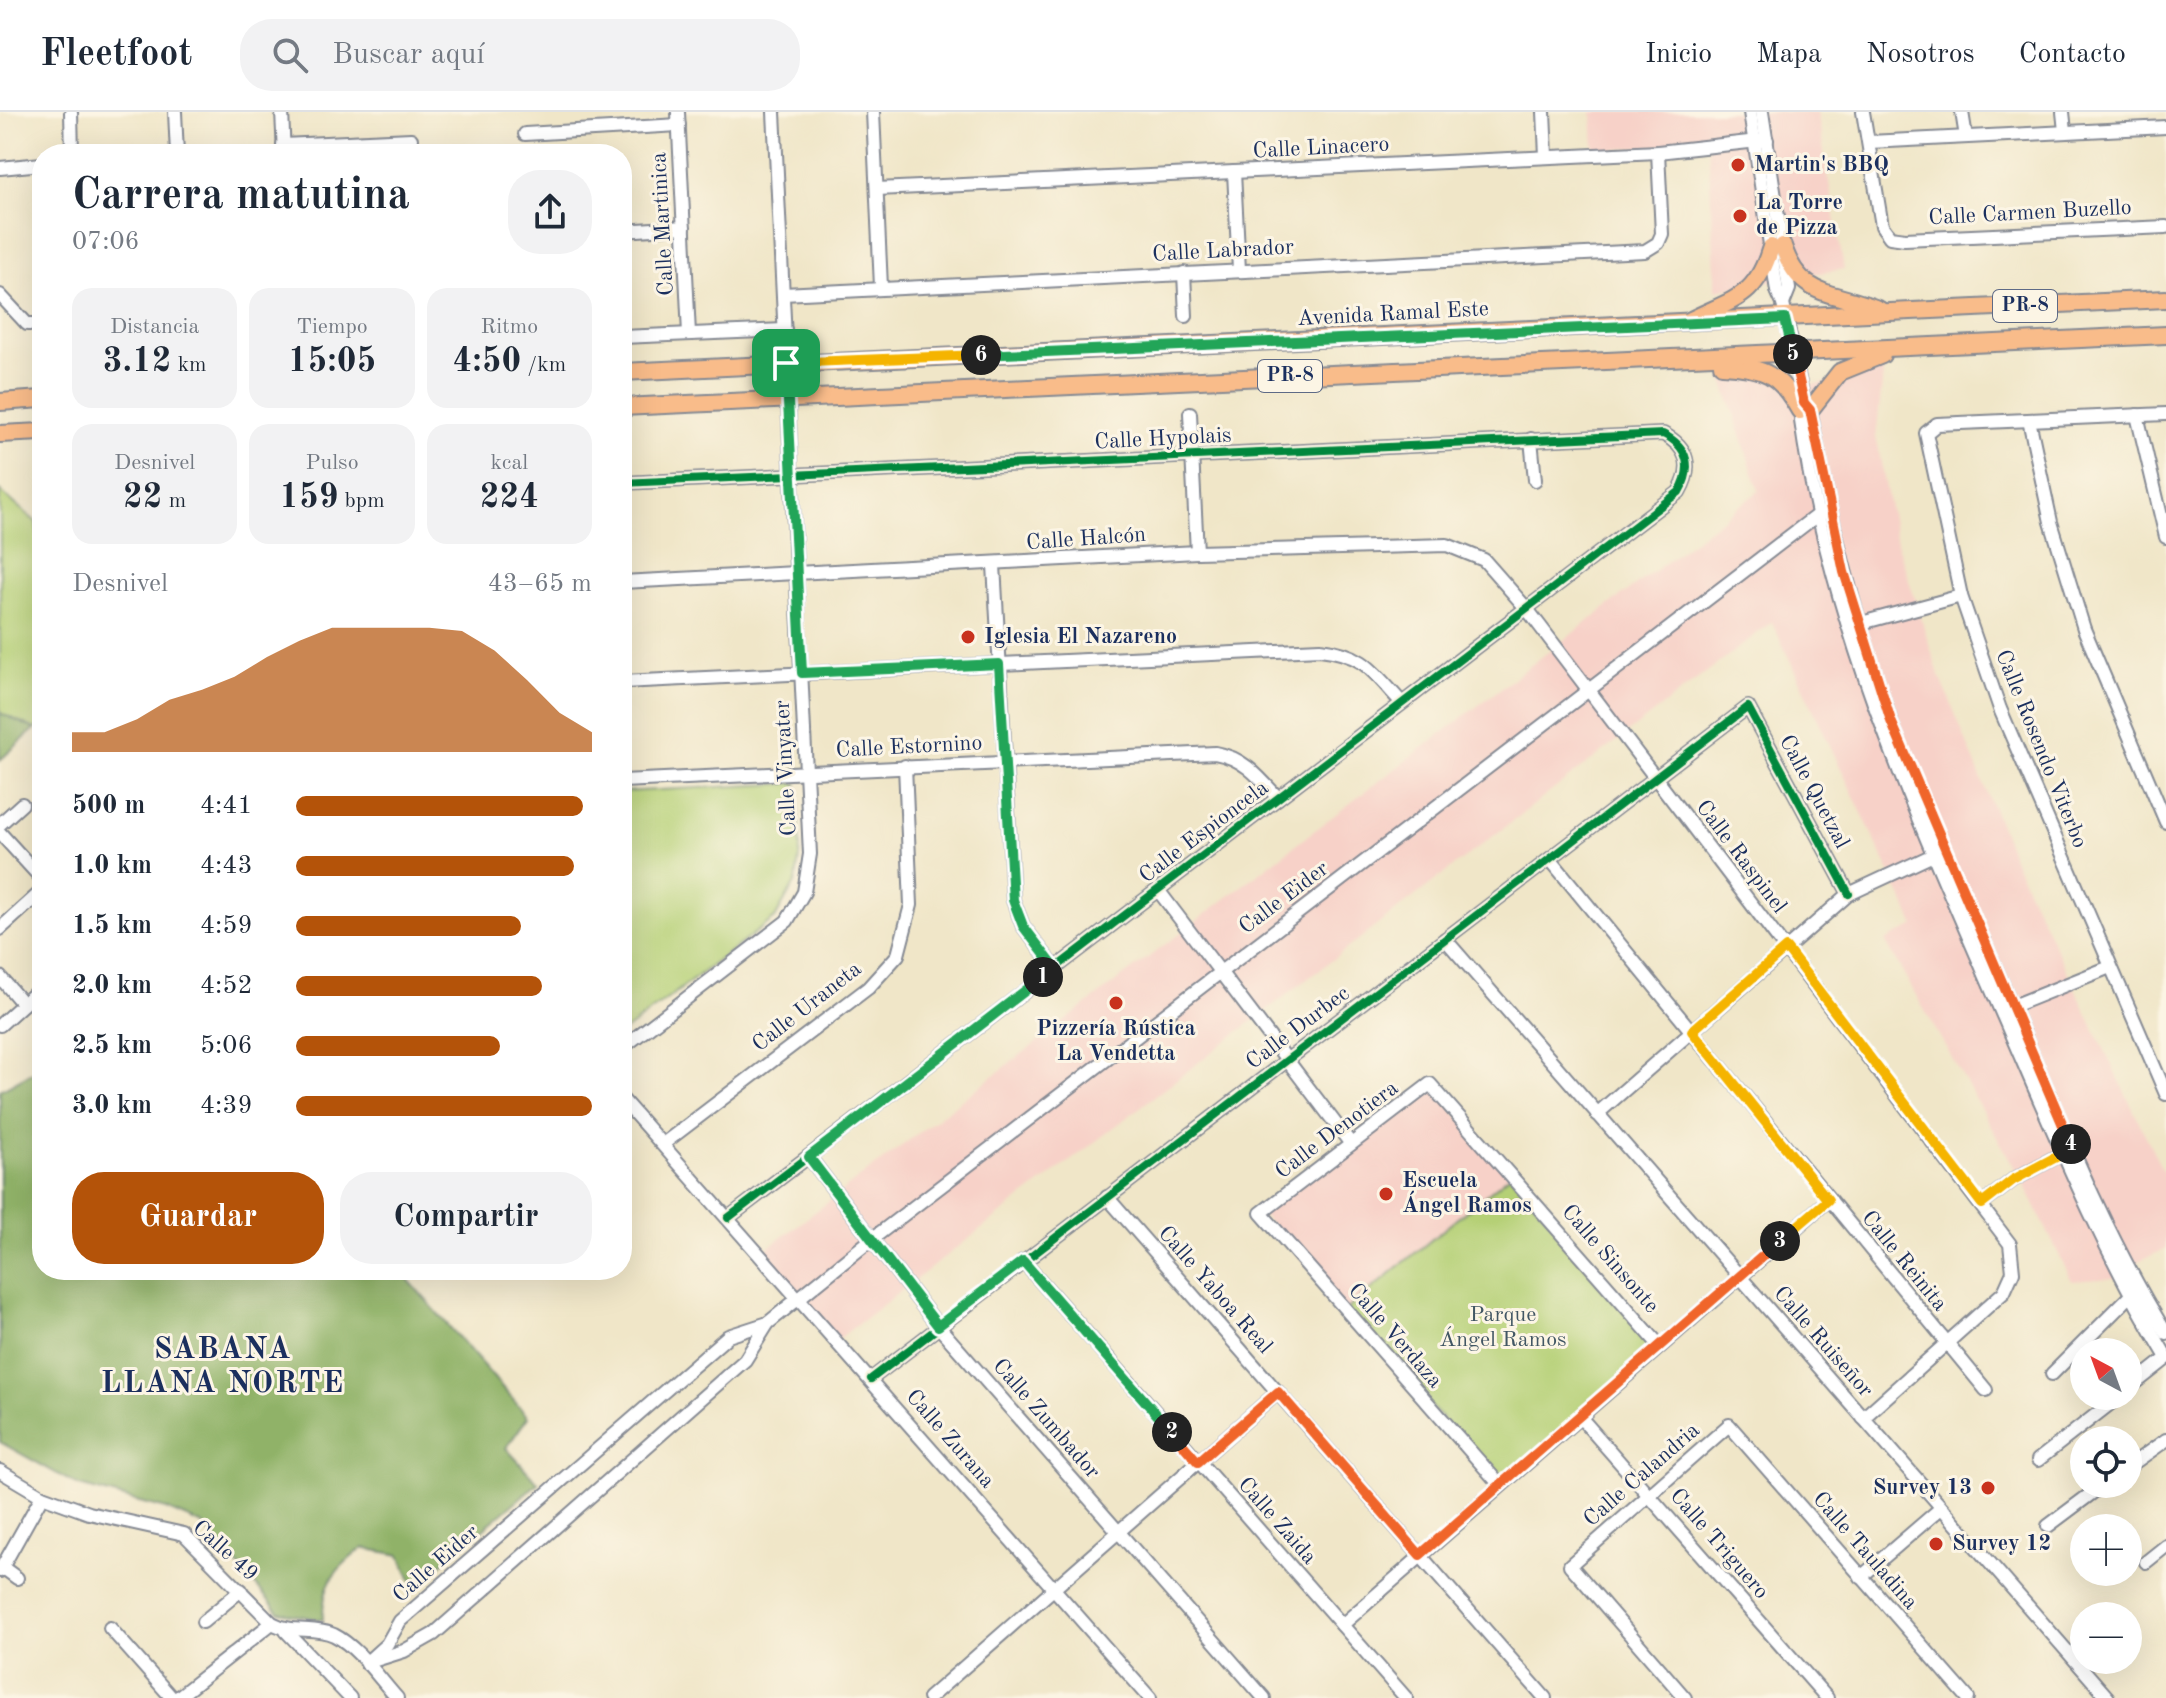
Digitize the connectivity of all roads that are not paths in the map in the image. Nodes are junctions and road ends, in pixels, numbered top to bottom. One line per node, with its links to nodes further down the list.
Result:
1 (71, 112): 20 (street)
2 (175, 112): 21 (street)
3 (282, 112): 22 (street)
4 (774, 112): 37 (street, Calle Vinyater)
5 (873, 112): 29 (street)
6 (1544, 112): 25 (street)
7 (1750, 112): 18 (street)
8 (1762, 112): 18 (street)
9 (1863, 112): 19 (street)
10 (1962, 112): 16 (street)
11 (2063, 112): 14 (street)
12 (678, 118): 15 (street); 30 (street, Calle Martinica)
13 (2166, 127): 14 (street)
14 (2065, 131): 16 (street)
15 (525, 134)
16 (1966, 137): 19 (street)
17 (411, 139): 23 (street)
18 (1761, 141): 24 (street, Calle Linacero); 33 (street)
19 (1869, 142): 31 (street, Calle Carmen Buzello)
20 (72, 144)
21 (177, 144)
22 (284, 144)
23 (348, 144)
24 (1658, 152): 25 (street, Calle Linacero); 34 (street, Calle Labrador)
25 (1546, 156): 28 (street, Calle Linacero)
26 (32, 165): 27 (street)
27 (0, 168)
28 (1234, 172): 29 (street, Calle Linacero); 34 (street)
29 (877, 189): 36 (street)
30 (684, 227): 32 (street); 46 (street, Calle Martinica)
31 (2166, 227)
32 (632, 230)
33 (1777, 246): 40 (street); 41 (main road); 43 (main road)
34 (1239, 270): 35 (street, Calle Labrador)
35 (1184, 273): 36 (street, Calle Labrador); 42 (street)
36 (881, 287): 37 (street, Calle Labrador)
37 (783, 294): 45 (street, Calle Vinyater)
38 (0, 295): 44 (street)
39 (2166, 299): 41 (main road, Avenida Ramal Este / PR-8)
40 (1784, 312): 41 (main road, Avenida Ramal Este / PR-8); 43 (main road, Avenida Ramal Este / PR-8); 50 (street)
41 (1885, 312)
42 (1186, 316)
43 (1686, 322): 52 (main road, Avenida Ramal Este / PR-8)
44 (32, 324)
45 (785, 330): 46 (street); 52 (street, Calle Vinyater)
46 (689, 334): 48 (street)
47 (2166, 335): 49 (main road, PR-8)
48 (632, 337)
49 (1900, 348): 50 (main road, PR-8); 58 (main road)
50 (1792, 353): 51 (main road, PR-8); 58 (street)
51 (1677, 358): 55 (main road, PR-8); 58 (main road)
52 (786, 363): 53 (main road, Avenida Ramal Este / PR-8); 55 (street, Calle Vinyater)
53 (632, 371)
54 (32, 400): 56 (main road)
55 (788, 400): 57 (main road, PR-8); 68 (street, Calle Vinyater)
56 (0, 402)
57 (632, 407)
58 (1805, 408): 71 (street)
59 (1190, 413): 66 (street)
60 (2166, 414): 61 (street)
61 (2137, 415): 62 (street); 72 (street)
62 (2029, 420): 78 (street, Calle Rosendo Viterbo); 94 (street)
63 (32, 432): 64 (main road)
64 (0, 434)
65 (1531, 439): 66 (street, Calle Hypolais); 67 (street, Calle Hypolais); 69 (street)
66 (1192, 456): 68 (street, Calle Hypolais); 74 (street)
67 (1688, 465): 79 (street, Calle Espioncela)
68 (792, 475): 70 (street, Calle Hypolais); 76 (street, Calle Vinyater)
69 (1535, 480)
70 (632, 483)
71 (1823, 513): 80 (street); 84 (street, Calle Eider)
72 (2164, 522): 73 (street)
73 (2166, 537)
74 (1197, 552): 75 (street, Calle Halcón); 79 (street, Calle Halcón)
75 (994, 565): 76 (street, Calle Halcón); 81 (street)
76 (797, 574): 77 (street, Calle Halcón); 82 (street, Calle Vinyater)
77 (632, 582)
78 (1961, 596): 80 (street); 106 (street, Calle Rosendo Viterbo)
79 (1527, 609): 84 (street, Calle Raspinel); 85 (street, Calle Espioncela)
80 (1852, 626): 97 (street); 112 (street)
81 (999, 664): 82 (street); 85 (street); 87 (street)
82 (802, 673): 83 (street); 89 (street, Calle Vinyater)
83 (632, 682)
84 (1589, 690): 90 (street, Calle Raspinel); 108 (street, Calle Eider)
85 (1402, 703): 92 (street, Calle Espioncela)
86 (1748, 707): 90 (street, Calle Durbec); 101 (street, Calle Quetzal)
87 (1004, 763): 88 (street, Calle Estornino); 92 (street, Calle Estornino); 107 (street)
88 (905, 766): 89 (street, Calle Estornino); 123 (street, Calle Uraneta)
89 (806, 772): 91 (street, Calle Estornino); 115 (street, Calle Vinyater)
90 (1655, 778): 98 (street, Calle Durbec); 105 (street, Calle Raspinel)
91 (632, 781)
92 (1278, 798): 100 (street, Calle Espioncela)
93 (22, 804): 95 (street)
94 (2166, 822)
95 (0, 824)
96 (0, 833): 99 (street)
97 (1933, 855): 101 (street); 112 (street)
98 (1550, 859): 104 (street, Calle Durbec); 114 (street, Calle Reinita)
99 (32, 868)
100 (1158, 890): 107 (street, Calle Espioncela); 108 (street)
101 (1849, 894): 105 (street)
102 (32, 900): 103 (street)
103 (0, 929)
104 (1445, 939): 117 (street, Calle Durbec); 122 (street, Calle Ruiseñor)
105 (1786, 948): 114 (street); 129 (street, Calle Raspinel)
106 (2110, 967): 112 (street); 118 (street, Calle Rosendo Viterbo)
107 (1055, 968): 126 (street, Calle Espioncela)
108 (1220, 972): 117 (street); 132 (street, Calle Eider)
109 (0, 977): 111 (street)
110 (32, 996): 111 (street)
111 (23, 1004): 113 (street)
112 (2006, 1008): 125 (street)
113 (0, 1025)
114 (1692, 1031): 122 (street); 128 (street, Calle Reinita)
115 (632, 1040)
116 (2166, 1057): 118 (street)
117 (1287, 1060): 124 (street); 127 (street, Calle Durbec)
118 (2153, 1065): 120 (street, Calle Rosendo Viterbo)
119 (1436, 1090): 124 (street, Calle Denotiera); 141 (street, Calle Sinsonte)
120 (2166, 1094)
121 (632, 1110): 123 (street, Calle Zurana)
122 (1597, 1114): 134 (street, Calle Ruiseñor)
123 (663, 1144): 131 (street, Calle Zurana)
124 (1351, 1144): 130 (street, Calle Denotiera)
125 (2067, 1151): 129 (street); 136 (street); 139 (street)
126 (809, 1157): 131 (street, Calle Espioncela); 132 (street, Calle Zumbador)
127 (1107, 1197): 133 (street, Calle Durbec); 147 (street, Calle Yaboa Real)
128 (1828, 1200): 134 (street); 140 (street, Calle Reinita)
129 (1982, 1204): 140 (street, Calle Raspinel)
130 (1261, 1213): 157 (street, Calle Verdaza)
131 (728, 1218): 135 (street, Calle Zurana)
132 (872, 1239): 135 (street, Calle Eider); 138 (street, Calle Zumbador)
133 (1023, 1261): 138 (street, Calle Durbec); 155 (street, Calle Zaida)
134 (1739, 1277): 141 (street); 150 (street, Calle Ruiseñor)
135 (798, 1296): 137 (street, Calle Eider); 145 (street, Calle Zurana)
136 (2130, 1296): 142 (street); 143 (street)
137 (768, 1323): 177 (street, Calle Eider); 177 (street, Calle Eider)
138 (938, 1326): 145 (street, Calle Durbec); 163 (street, Calle Zumbador)
139 (2166, 1333)
140 (1948, 1345): 146 (street, Calle Reinita); 150 (street, Calle Raspinel)
141 (1660, 1346): 149 (street)
142 (2166, 1357): 144 (street)
143 (2052, 1374)
144 (2142, 1377)
145 (871, 1379): 170 (street, Calle Zurana)
146 (1986, 1390)
147 (1278, 1392): 155 (street); 165 (street, Calle Yaboa Real)
148 (2102, 1410): 154 (street)
149 (1580, 1417): 157 (street); 159 (street, Calle Triguero)
150 (1863, 1418): 161 (street, Calle Ruiseñor)
151 (1733, 1430): 159 (street, Calle Calandria); 168 (street, Calle Tauladina)
152 (2166, 1440): 153 (street)
153 (2142, 1457)
154 (2038, 1460)
155 (1198, 1462): 163 (street); 174 (street, Calle Zaida)
156 (0, 1471): 158 (street, Calle 49)
157 (1500, 1485): 165 (street)
158 (42, 1496): 167 (street); 171 (street, Calle 49)
159 (1650, 1496): 186 (street, Calle Calandria); 187 (street, Calle Triguero)
160 (2085, 1498): 162 (street)
161 (1941, 1508): 168 (street); 189 (street, Calle Ruiseñor)
162 (2048, 1526)
163 (1118, 1532): 170 (street); 183 (street, Calle Zumbador)
164 (2166, 1546): 166 (street)
165 (1420, 1555): 174 (street); 185 (street, Calle Yaboa Real)
166 (2146, 1562)
167 (1, 1569): 169 (street)
168 (1861, 1577): 188 (street, Calle Tauladina)
169 (17, 1578)
170 (1054, 1588): 181 (street); 182 (street, Calle Zurana)
171 (241, 1590): 172 (street); 173 (street, Calle 49)
172 (203, 1622)
173 (272, 1623): 176 (street, Calle 49); 178 (street)
174 (1342, 1625): 184 (street, Calle Zaida)
175 (110, 1628): 178 (street)
176 (286, 1631): 177 (street, Calle 49); 179 (street)
177 (366, 1663): 180 (street, Calle 49)
178 (175, 1698)
179 (350, 1698)
180 (397, 1698)
181 (929, 1698)
182 (1150, 1698)
183 (1264, 1698)
184 (1406, 1698)
185 (1545, 1698)
186 (1685, 1698)
187 (1827, 1698)
188 (1968, 1698)
189 (2108, 1698)

